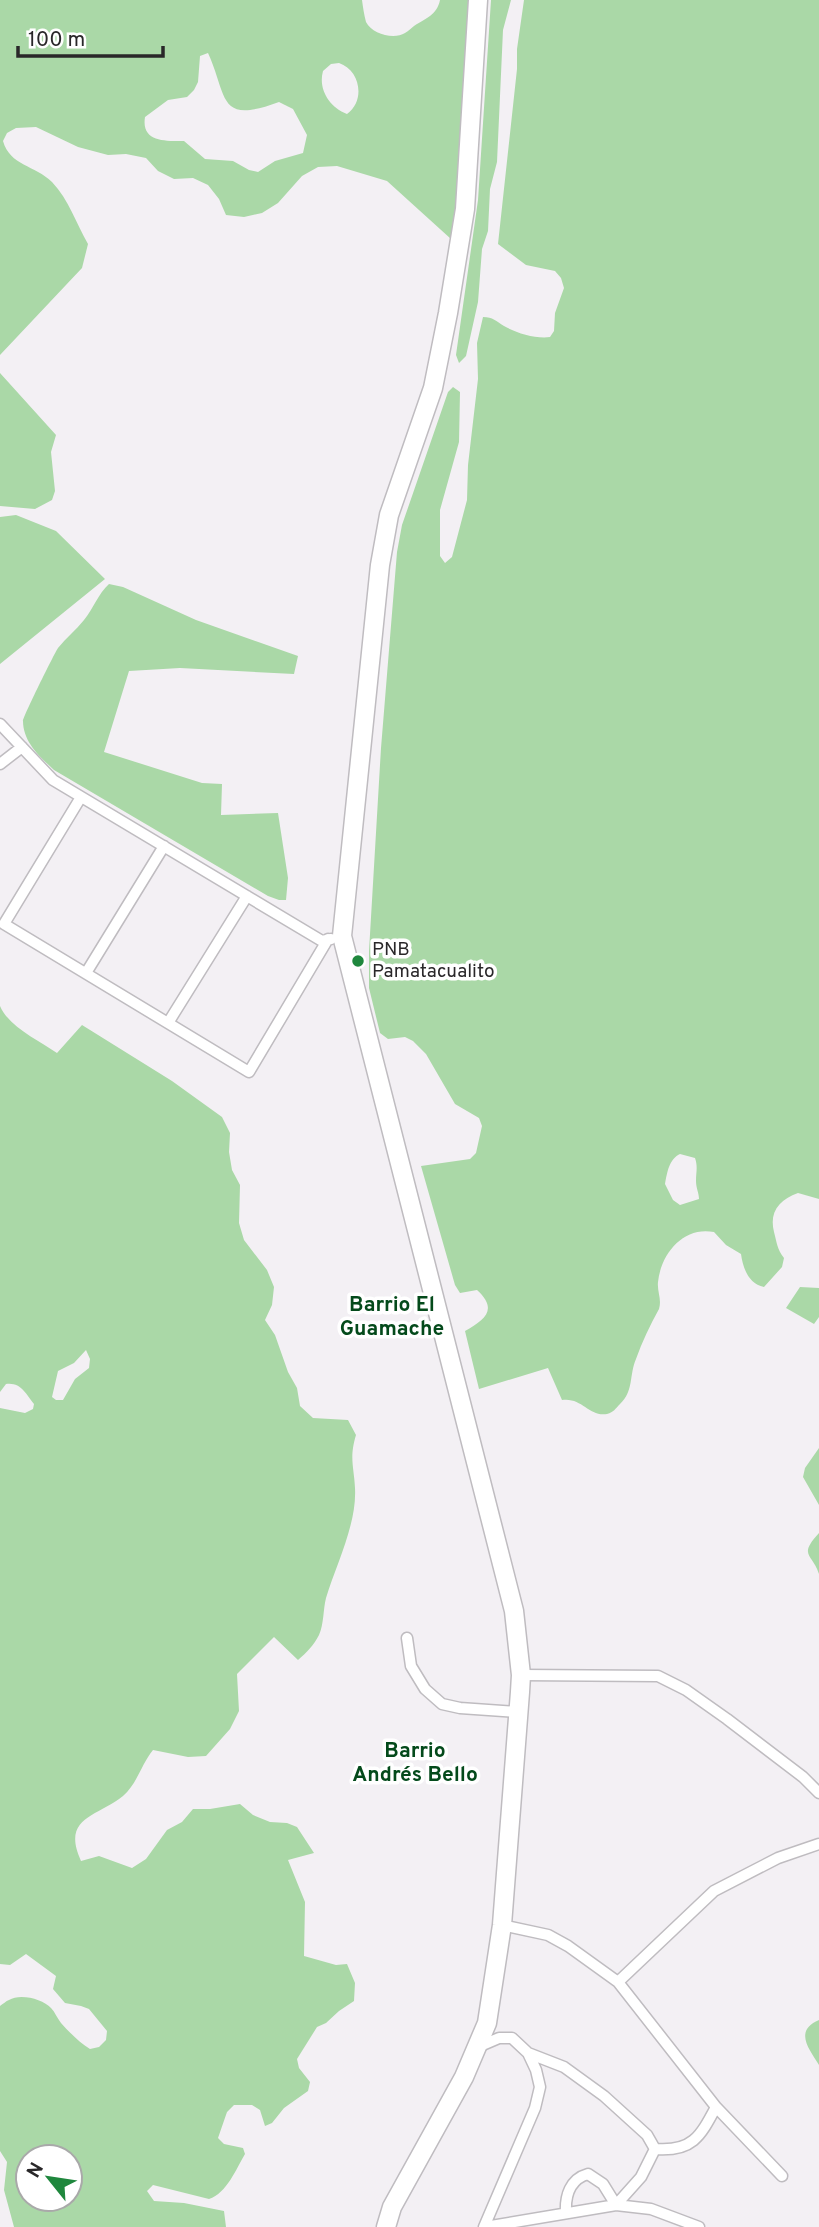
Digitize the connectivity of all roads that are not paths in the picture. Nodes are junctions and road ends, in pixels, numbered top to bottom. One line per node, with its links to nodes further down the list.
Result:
1 (478, 0): 8 (highway)
2 (0, 724): 3 (street)
3 (22, 747): 4 (street); 5 (street)
4 (0, 764)
5 (81, 797): 6 (street); 9 (street)
6 (164, 846): 7 (street); 9 (street)
7 (247, 896): 8 (street); 10 (street)
8 (335, 938): 10 (street); 12 (highway)
9 (86, 973): 10 (street)
10 (168, 1023)
11 (407, 1638): 13 (street)
12 (521, 1675): 13 (highway); 14 (street)
13 (518, 1712): 16 (highway)
14 (819, 1793)
15 (819, 1844): 17 (street)
16 (502, 1925): 17 (street); 18 (highway)
17 (618, 1982): 20 (street)
18 (477, 2048): 19 (street); 25 (highway)
19 (528, 2053): 21 (street); 26 (street)
20 (716, 2107): 21 (street); 22 (street)
21 (655, 2150): 23 (street)
22 (782, 2176)
23 (616, 2205): 24 (street); 24 (street); 27 (street)
24 (565, 2213): 26 (street)
25 (386, 2227)
26 (484, 2227)
27 (699, 2227)

